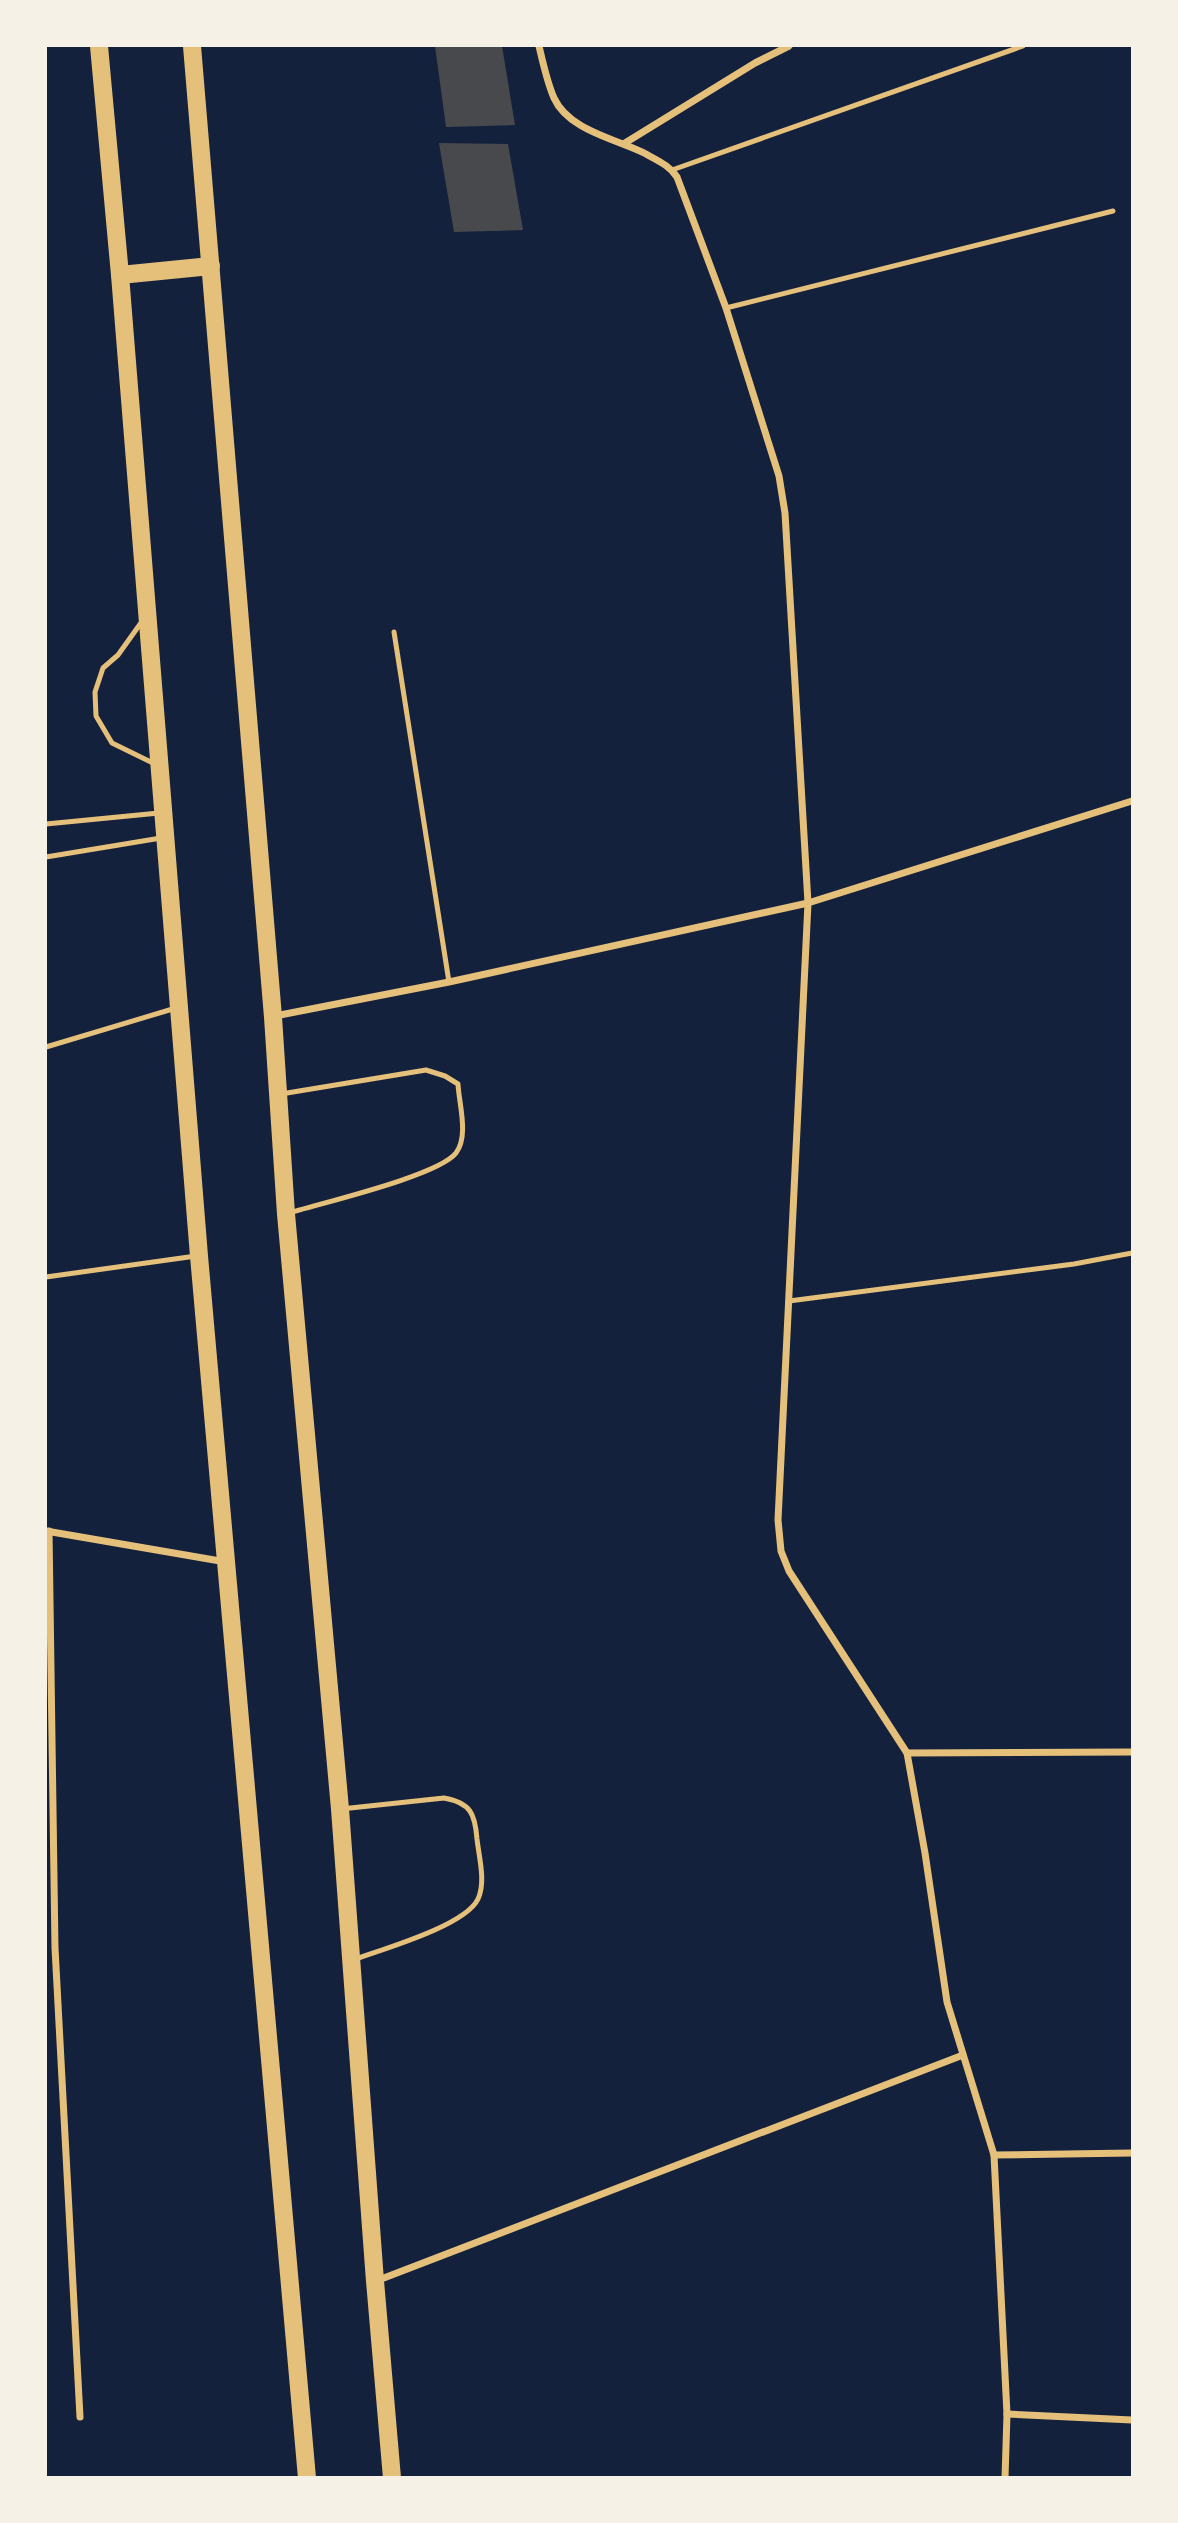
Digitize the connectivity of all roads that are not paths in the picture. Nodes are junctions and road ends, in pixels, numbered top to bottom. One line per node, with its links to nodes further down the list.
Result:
1 (99, 46): 11 (main road)
2 (192, 46): 10 (main road)
3 (538, 46): 7 (street)
4 (789, 46): 6 (street)
5 (1023, 46): 8 (lane)
6 (779, 48): 7 (street)
7 (625, 143): 8 (street)
8 (672, 170): 12 (street)
9 (1113, 211): 12 (lane)
10 (212, 266): 11 (main road); 24 (main road)
11 (120, 275): 13 (main road)
12 (726, 308): 21 (street)
13 (146, 615): 15 (main road); 15 (lane)
14 (394, 632): 22 (lane)
15 (159, 766): 17 (main road)
16 (1132, 801): 21 (street)
17 (163, 813): 18 (lane); 19 (main road)
18 (46, 824)
19 (164, 838): 20 (lane); 23 (main road)
20 (46, 857)
21 (808, 903): 22 (street); 31 (street)
22 (449, 982): 24 (street)
23 (178, 1007): 25 (lane); 29 (main road)
24 (273, 1017): 26 (main road)
25 (46, 1047)
26 (277, 1095): 27 (main road); 27 (lane)
27 (286, 1214): 36 (main road)
28 (1132, 1253): 31 (lane)
29 (199, 1256): 30 (lane); 33 (main road)
30 (46, 1277)
31 (789, 1301): 35 (street)
32 (47, 1531): 33 (street); 43 (street)
33 (227, 1562): 45 (main road)
34 (1132, 1752): 35 (street)
35 (907, 1753): 38 (street)
36 (340, 1809): 37 (main road); 37 (lane)
37 (351, 1961): 41 (main road)
38 (963, 2055): 40 (street); 41 (street)
39 (1132, 2153): 40 (street)
40 (994, 2155): 42 (street)
41 (375, 2281): 46 (main road)
42 (1007, 2414): 44 (street); 47 (street)
43 (80, 2417)
44 (1132, 2420)
45 (307, 2477)
46 (392, 2477)
47 (1005, 2477)

